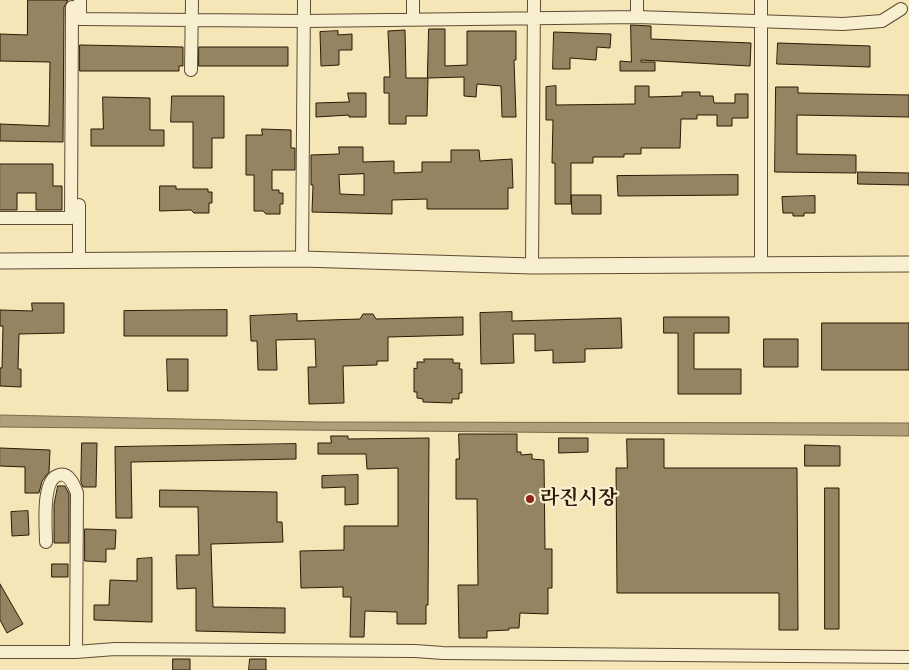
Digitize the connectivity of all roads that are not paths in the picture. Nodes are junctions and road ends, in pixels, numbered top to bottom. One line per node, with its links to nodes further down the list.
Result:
1 (72, 0): 18 (street)
2 (80, 0): 13 (street)
3 (192, 0): 13 (street)
4 (304, 0): 14 (street)
5 (413, 0): 12 (street)
6 (534, 0): 11 (street)
7 (637, 0): 10 (street)
8 (760, 0): 15 (street)
9 (903, 6): 15 (street)
10 (637, 17): 11 (street); 15 (street)
11 (534, 18): 12 (street); 24 (street)
12 (413, 19): 14 (street)
13 (192, 21): 14 (street); 16 (street)
14 (304, 21): 19 (street)
15 (760, 21): 23 (street)
16 (191, 70)
17 (78, 92): 21 (street)
18 (0, 218)
19 (302, 259): 21 (street); 24 (street)
20 (0, 260): 21 (street)
21 (80, 260)
22 (909, 264): 23 (street)
23 (761, 265): 24 (street)
24 (532, 266)
25 (46, 542): 27 (street)
26 (0, 652): 27 (street)
27 (76, 652): 28 (street)
28 (909, 657)

